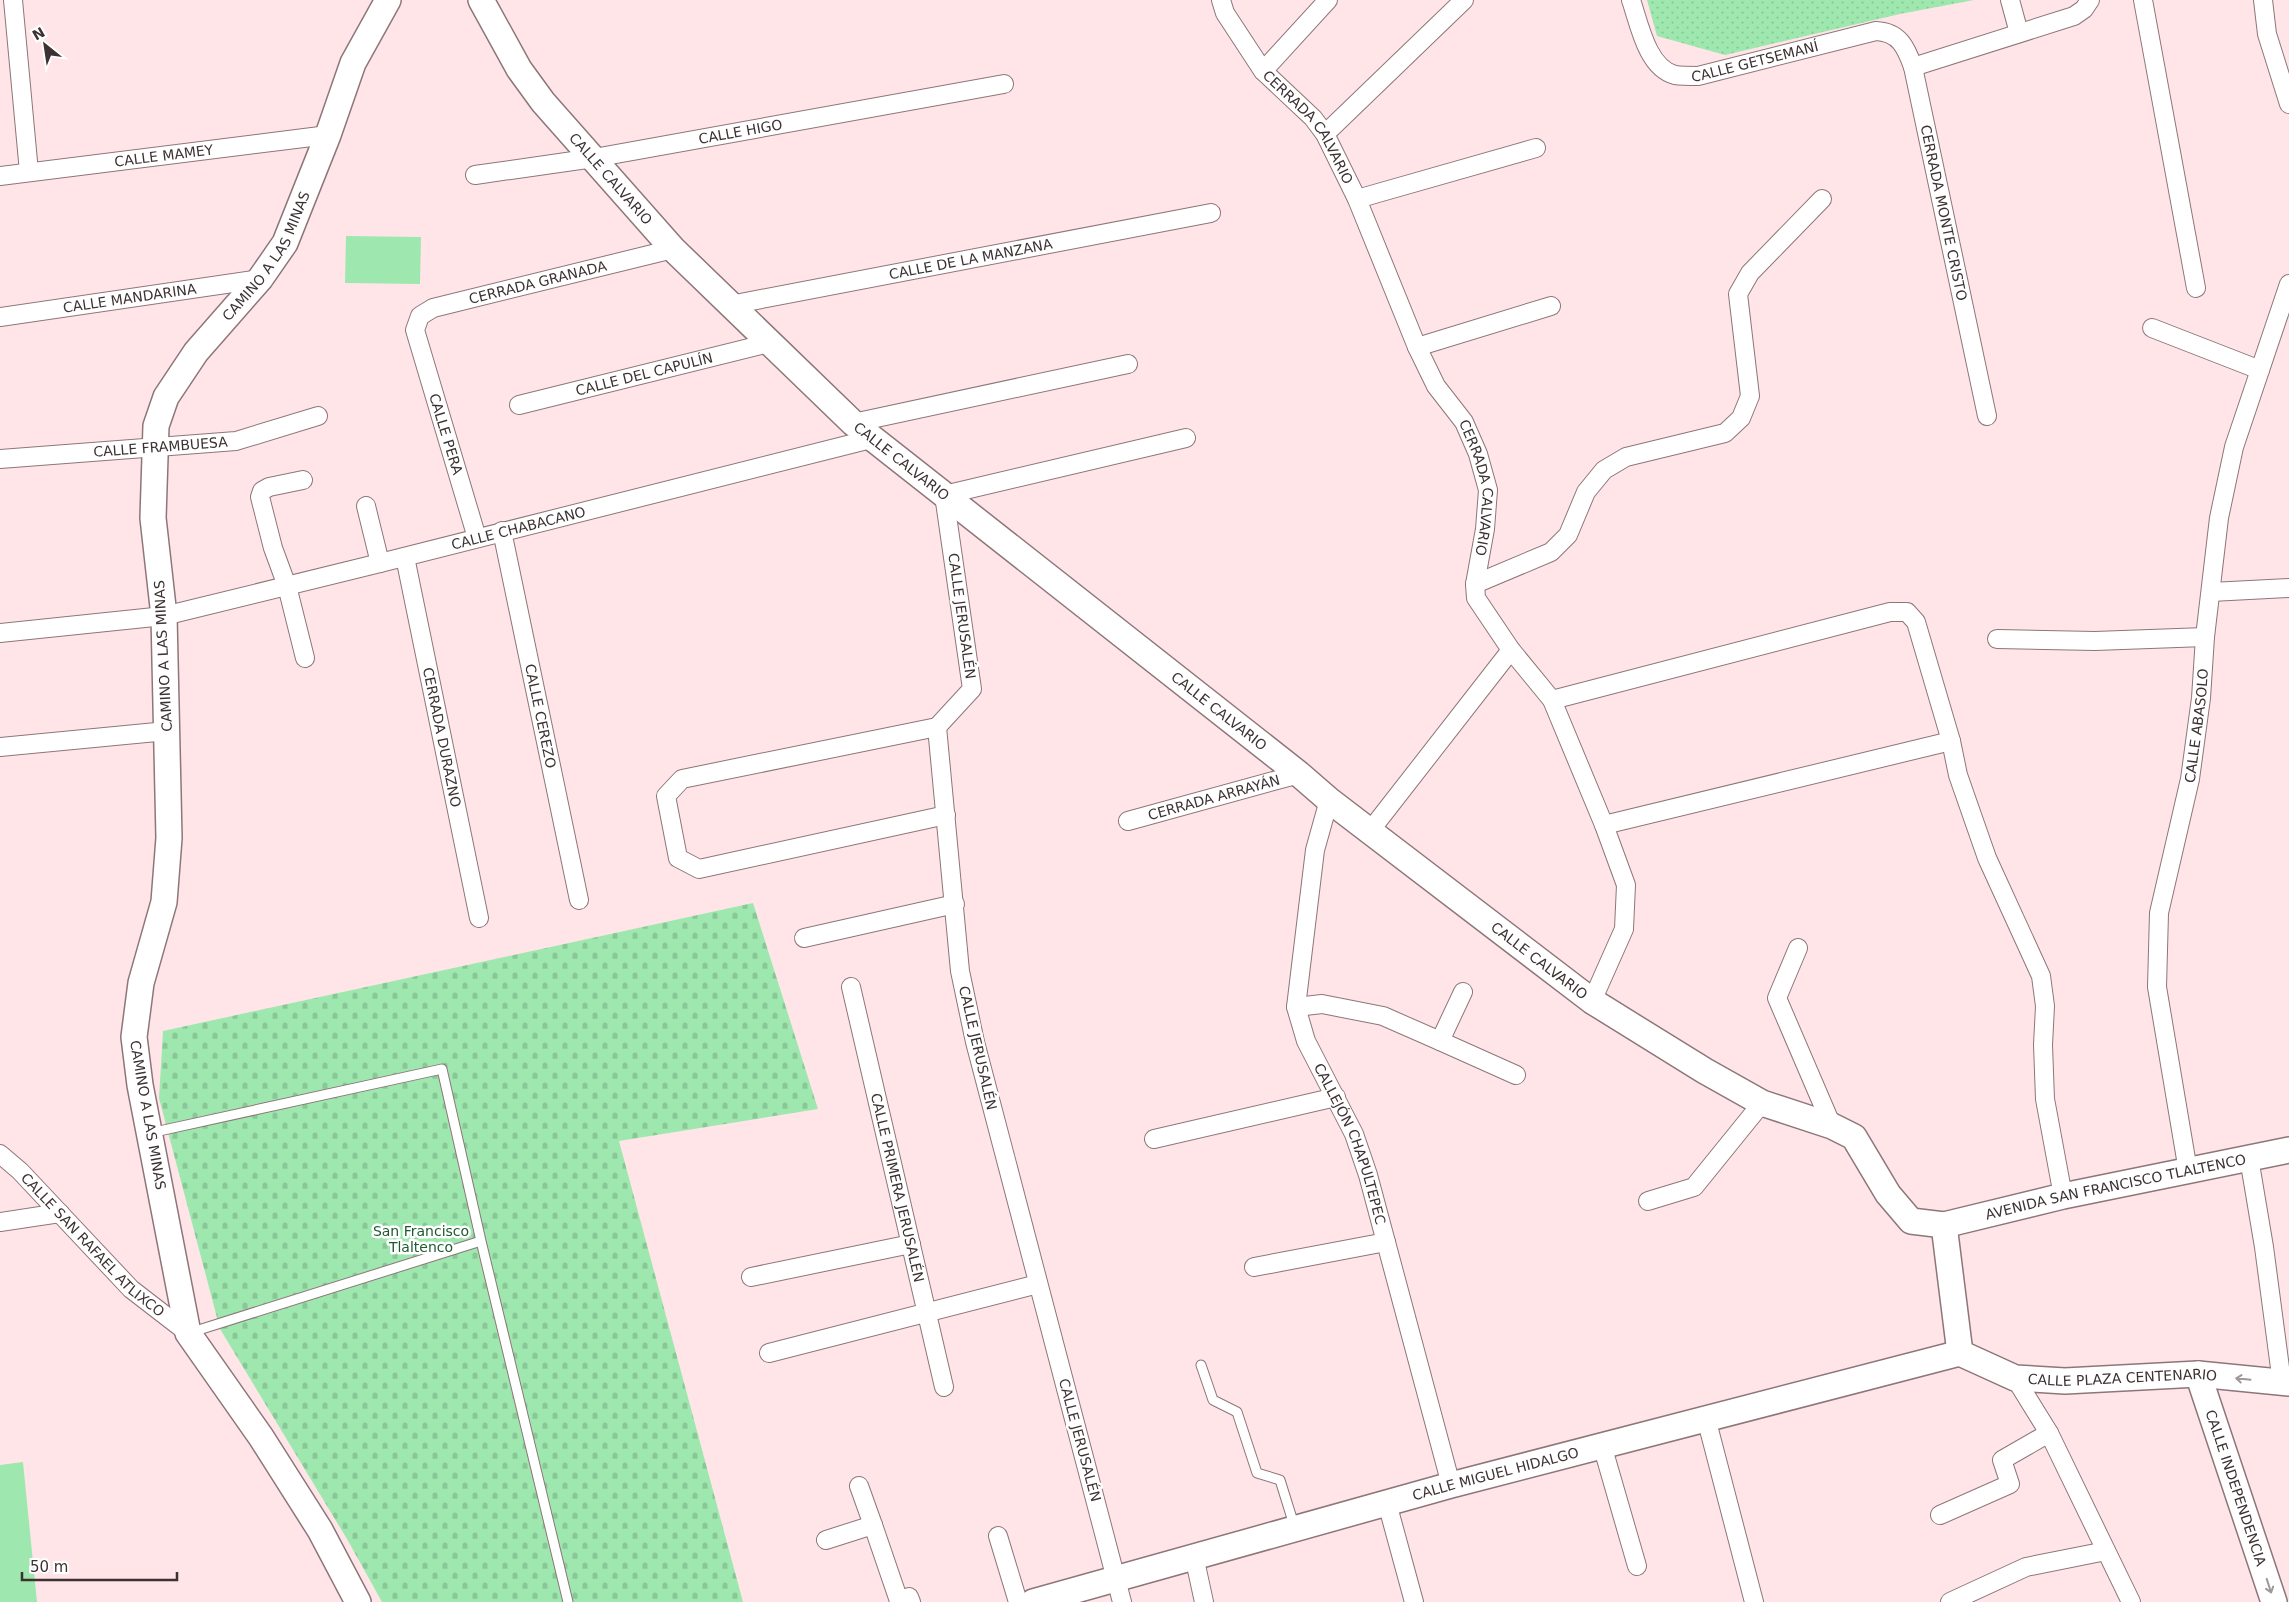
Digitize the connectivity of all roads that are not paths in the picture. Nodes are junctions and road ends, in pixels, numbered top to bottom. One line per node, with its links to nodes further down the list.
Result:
1 (13, 0): 22 (street)
2 (388, 0): 19 (street, CAMINO A LAS MINAS)
3 (481, 0): 21 (street, CALLE CALVARIO)
4 (1221, 0): 15 (street, CERRADA CALVARIO)
5 (1328, 0): 15 (street)
6 (1464, 0): 18 (street)
7 (1631, 0): 12 (street, CALLE GETSEMANÍ)
8 (2010, 0): 13 (street)
9 (2090, 0): 13 (street)
10 (2143, 0): 31 (street)
11 (2263, 0): 17 (street)
12 (1876, 30): 14 (street, CERRADA MONTE CRISTO)
13 (2018, 34): 14 (street)
14 (1913, 67): 43 (street, CERRADA MONTE CRISTO)
15 (1263, 71): 18 (street, CERRADA CALVARIO)
16 (1004, 84): 21 (street, CALLE HIGO)
17 (2289, 104)
18 (1325, 134): 25 (street, CERRADA CALVARIO)
19 (328, 135): 22 (street, CALLE MAMEY); 29 (street, CAMINO A LAS MINAS)
20 (1536, 148): 25 (street)
21 (594, 158): 23 (street, CALLE HIGO); 28 (street, CALLE CALVARIO)
22 (29, 172): 24 (street, CALLE MAMEY)
23 (475, 175)
24 (0, 176)
25 (1357, 199): 38 (street, CERRADA CALVARIO)
26 (1822, 199): 56 (street)
27 (1211, 213): 32 (street, CALLE DE LA MANZANA)
28 (673, 249): 32 (street, CALLE CALVARIO); 36 (street, CERRADA GRANADA)
29 (260, 280): 34 (street, CALLE MANDARINA); 47 (street, CAMINO A LAS MINAS)
30 (2289, 284): 40 (street, CALLE ABASOLO)
31 (2196, 288)
32 (730, 305): 37 (street, CALLE CALVARIO)
33 (1551, 306): 38 (street)
34 (0, 317)
35 (2152, 328): 40 (street)
36 (415, 330): 53 (street, CALLE PERA)
37 (769, 343): 41 (street, CALLE DEL CAPULÍN); 44 (street, CALLE CALVARIO)
38 (1417, 346): 56 (street, CERRADA CALVARIO)
39 (1128, 364): 44 (street)
40 (2260, 370): 59 (street, CALLE ABASOLO)
41 (519, 404)
42 (318, 416): 47 (street, CALLE FRAMBUESA)
43 (1987, 416)
44 (852, 423): 46 (street, CALLE CALVARIO)
45 (1186, 438): 50 (street)
46 (872, 439): 50 (street, CALLE CALVARIO); 52 (street, CALLE CHABACANO)
47 (154, 448): 48 (street, CALLE FRAMBUESA); 60 (street, CAMINO A LAS MINAS)
48 (0, 459)
49 (303, 480): 57 (street)
50 (944, 495): 67 (street, CALLE JERUSALÉN); 71 (street, CALLE CALVARIO)
51 (366, 506): 55 (street)
52 (502, 531): 53 (street, CALLE CHABACANO); 77 (street, CALLE CEREZO)
53 (477, 538): 54 (street, CALLE CHABACANO)
54 (405, 557): 55 (street, CALLE CHABACANO); 79 (street, CERRADA DURAZNO)
55 (380, 563): 57 (street, CALLE CHABACANO)
56 (1475, 584): 64 (street, CERRADA CALVARIO)
57 (287, 586): 60 (street, CALLE CHABACANO); 65 (street)
58 (2289, 588): 59 (street)
59 (2211, 592): 62 (street, CALLE ABASOLO)
60 (164, 616): 61 (street, CALLE CHABACANO); 68 (street, CAMINO A LAS MINAS)
61 (0, 633)
62 (2205, 637): 63 (street); 96 (street, CALLE ABASOLO)
63 (1996, 639)
64 (1512, 650): 66 (street, CERRADA CALVARIO); 76 (street)
65 (305, 658)
66 (1552, 700): 69 (street); 75 (street, CERRADA CALVARIO)
67 (938, 727): 73 (street, CALLE JERUSALÉN); 73 (street)
68 (167, 731): 70 (street); 91 (street, CAMINO A LAS MINAS)
69 (1951, 742): 75 (street); 97 (street)
70 (0, 747)
71 (1299, 774): 72 (street, CALLE CALVARIO); 74 (street, CERRADA ARRAYÁN)
72 (1329, 800): 76 (street, CALLE CALVARIO); 85 (street, CALLEJÓN CHAPULTEPEC)
73 (946, 815): 78 (street, CALLE JERUSALÉN)
74 (1128, 821)
75 (1604, 825): 84 (street, CERRADA CALVARIO)
76 (1370, 831): 84 (street, CALLE CALVARIO)
77 (579, 900)
78 (955, 904): 80 (street); 107 (street, CALLE JERUSALÉN)
79 (479, 918)
80 (804, 938)
81 (1798, 948): 90 (street)
82 (851, 987): 104 (street, CALLE PRIMERA JERUSALÉN)
83 (1464, 992): 86 (street)
84 (1592, 1001): 89 (street, CALLE CALVARIO)
85 (1296, 1006): 86 (street); 88 (street, CALLEJÓN CHAPULTEPEC)
86 (1440, 1041): 87 (street)
87 (1516, 1075)
88 (1336, 1097): 92 (street); 103 (street, CALLEJÓN CHAPULTEPEC)
89 (1762, 1103): 90 (street, CALLE CALVARIO); 98 (street)
90 (1832, 1126): 101 (street, CALLE CALVARIO)
91 (150, 1134): 102 (lane); 109 (street, CAMINO A LAS MINAS)
92 (1154, 1139)
93 (2289, 1150): 95 (street, AVENIDA SAN FRANCISCO TLALTENCO)
94 (0, 1154): 99 (street, CALLE SAN RAFAEL ATLIXCO)
95 (2248, 1158): 96 (street, AVENIDA SAN FRANCISCO TLALTENCO); 115 (street)
96 (2188, 1171): 97 (street, AVENIDA SAN FRANCISCO TLALTENCO)
97 (2063, 1196): 101 (street, AVENIDA SAN FRANCISCO TLALTENCO)
98 (1648, 1201)
99 (60, 1213): 100 (street); 109 (street, CALLE SAN RAFAEL ATLIXCO)
100 (0, 1222)
101 (1944, 1225): 111 (street)
102 (481, 1241): 109 (lane); 133 (lane)
103 (1386, 1242): 105 (street); 120 (street, CALLEJÓN CHAPULTEPEC)
104 (911, 1244): 106 (street); 108 (street, CALLE PRIMERA JERUSALÉN)
105 (1254, 1266)
106 (751, 1277)
107 (1038, 1284): 108 (street); 131 (street, CALLE JERUSALÉN)
108 (927, 1314): 110 (street); 116 (street, CALLE PRIMERA JERUSALÉN)
109 (188, 1333): 132 (street, CAMINO A LAS MINAS)
110 (769, 1353)
111 (1960, 1353): 114 (street, CALLE PLAZA CENTENARIO); 117 (street, CALLE MIGUEL HIDALGO)
112 (1201, 1365): 125 (lane)
113 (2198, 1374): 114 (street, CALLE PLAZA CENTENARIO); 115 (street, CALLE PLAZA CENTENARIO, one-way to 113); 143 (street, CALLE INDEPENDENCIA, one-way to 143)
114 (2015, 1378): 118 (street)
115 (2286, 1383)
116 (944, 1387)
117 (1706, 1418): 119 (street, CALLE MIGUEL HIDALGO); 140 (street)
118 (2049, 1433): 123 (street); 128 (street)
119 (1602, 1445): 120 (street, CALLE MIGUEL HIDALGO); 130 (street)
120 (1451, 1485): 122 (street, CALLE MIGUEL HIDALGO)
121 (859, 1486): 124 (street)
122 (1387, 1503): 125 (street, CALLE MIGUEL HIDALGO); 139 (street)
123 (1940, 1515)
124 (872, 1525): 127 (street); 134 (street)
125 (1296, 1528): 129 (street, CALLE MIGUEL HIDALGO)
126 (998, 1536): 135 (street)
127 (826, 1540)
128 (2106, 1551): 141 (street); 142 (street)
129 (1194, 1556): 131 (street, CALLE MIGUEL HIDALGO); 138 (street)
130 (1637, 1566)
131 (1117, 1578): 136 (street, CALLE MIGUEL HIDALGO); 137 (street, CALLE JERUSALÉN)
132 (358, 1602)
133 (568, 1602)
134 (911, 1602)
135 (1018, 1602)
136 (1034, 1602)
137 (1122, 1602)
138 (1204, 1602)
139 (1414, 1602)
140 (1754, 1602)
141 (1950, 1602)
142 (2131, 1602)
143 (2274, 1602)

